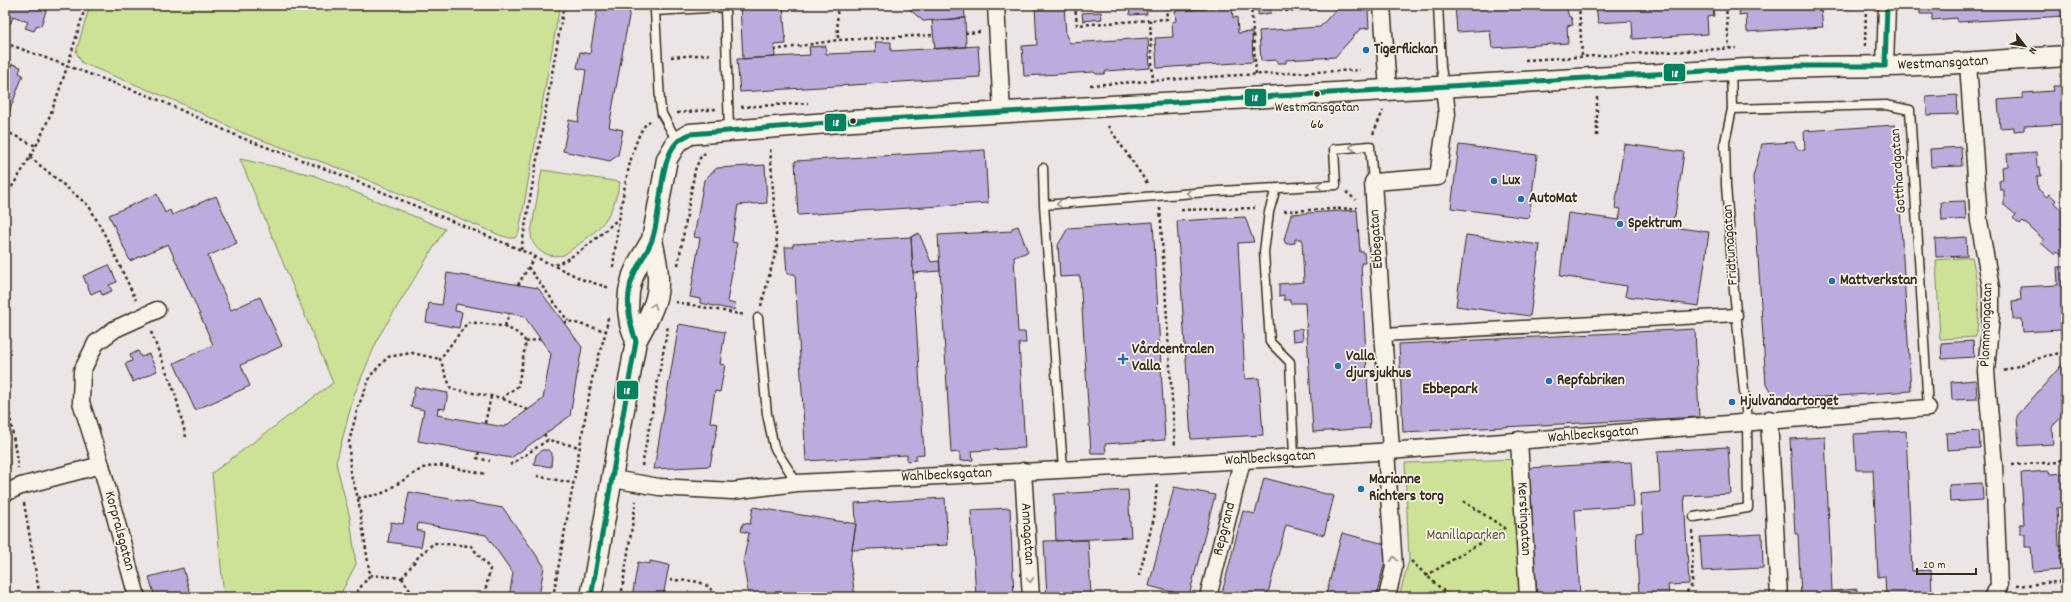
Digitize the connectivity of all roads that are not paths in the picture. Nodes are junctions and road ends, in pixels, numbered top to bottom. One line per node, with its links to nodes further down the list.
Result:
1 (996, 5): 12 (street)
2 (1382, 5): 10 (street)
3 (1438, 5): 9 (lane)
4 (1887, 5): 7 (street)
5 (2066, 56): 6 (street, Westmansgatan)
6 (1968, 63): 7 (street, Westmansgatan); 39 (street, Plommongatan)
7 (1886, 66): 8 (street, Westmansgatan)
8 (1731, 70): 9 (street, Westmansgatan); 11 (lane, Fridtunagatan)
9 (1444, 87): 10 (street, Westmansgatan); 16 (street)
10 (1388, 89): 12 (street, Westmansgatan)
11 (1732, 109): 21 (lane, Fridtunagatan); 25 (lane, Gotthardgatan)
12 (1002, 113): 13 (street, Westmansgatan)
13 (729, 130): 14 (street, Westmansgatan); 14 (lane)
14 (684, 138): 19 (street)
15 (1043, 168): 18 (lane)
16 (1373, 182): 17 (lane, one-way to 17); 23 (street, Ebbegatan)
17 (1276, 188): 18 (lane, one-way to 18); 30 (lane)
18 (1044, 205): 33 (lane)
19 (652, 240): 24 (street, one-way to 19); 24 (street)
20 (150, 313): 32 (street, Korpralsgatan)
21 (1736, 315): 23 (street); 27 (lane, Fridtunagatan)
22 (758, 318): 36 (lane)
23 (1383, 334): 29 (street, Ebbegatan)
24 (636, 341): 35 (street)
25 (1928, 408): 26 (street, Wahlbecksgatan)
26 (1769, 419): 27 (street, Wahlbecksgatan); 46 (street)
27 (1747, 421): 28 (street, Wahlbecksgatan); 38 (lane, Fridtunagatan)
28 (1519, 440): 29 (street, Wahlbecksgatan); 45 (street, Kerstingatan)
29 (1389, 451): 30 (street, Wahlbecksgatan); 44 (street, Ebbegatan, one-way to 29)
30 (1294, 457): 31 (street, Wahlbecksgatan)
31 (1242, 461): 33 (street, Wahlbecksgatan); 43 (street, Repgränd)
32 (101, 465): 37 (street); 40 (street, Korpralsgatan)
33 (1063, 469): 34 (street, Wahlbecksgatan)
34 (1024, 471): 36 (street, Wahlbecksgatan); 42 (street, Annagatan, one-way to 42)
35 (613, 479): 36 (street, Wahlbecksgatan); 41 (street)
36 (797, 483)
37 (5, 493)
38 (1694, 517)
39 (1996, 592)
40 (137, 597)
41 (591, 597)
42 (1031, 597)
43 (1208, 597)
44 (1387, 597)
45 (1528, 597)
46 (1779, 597)

